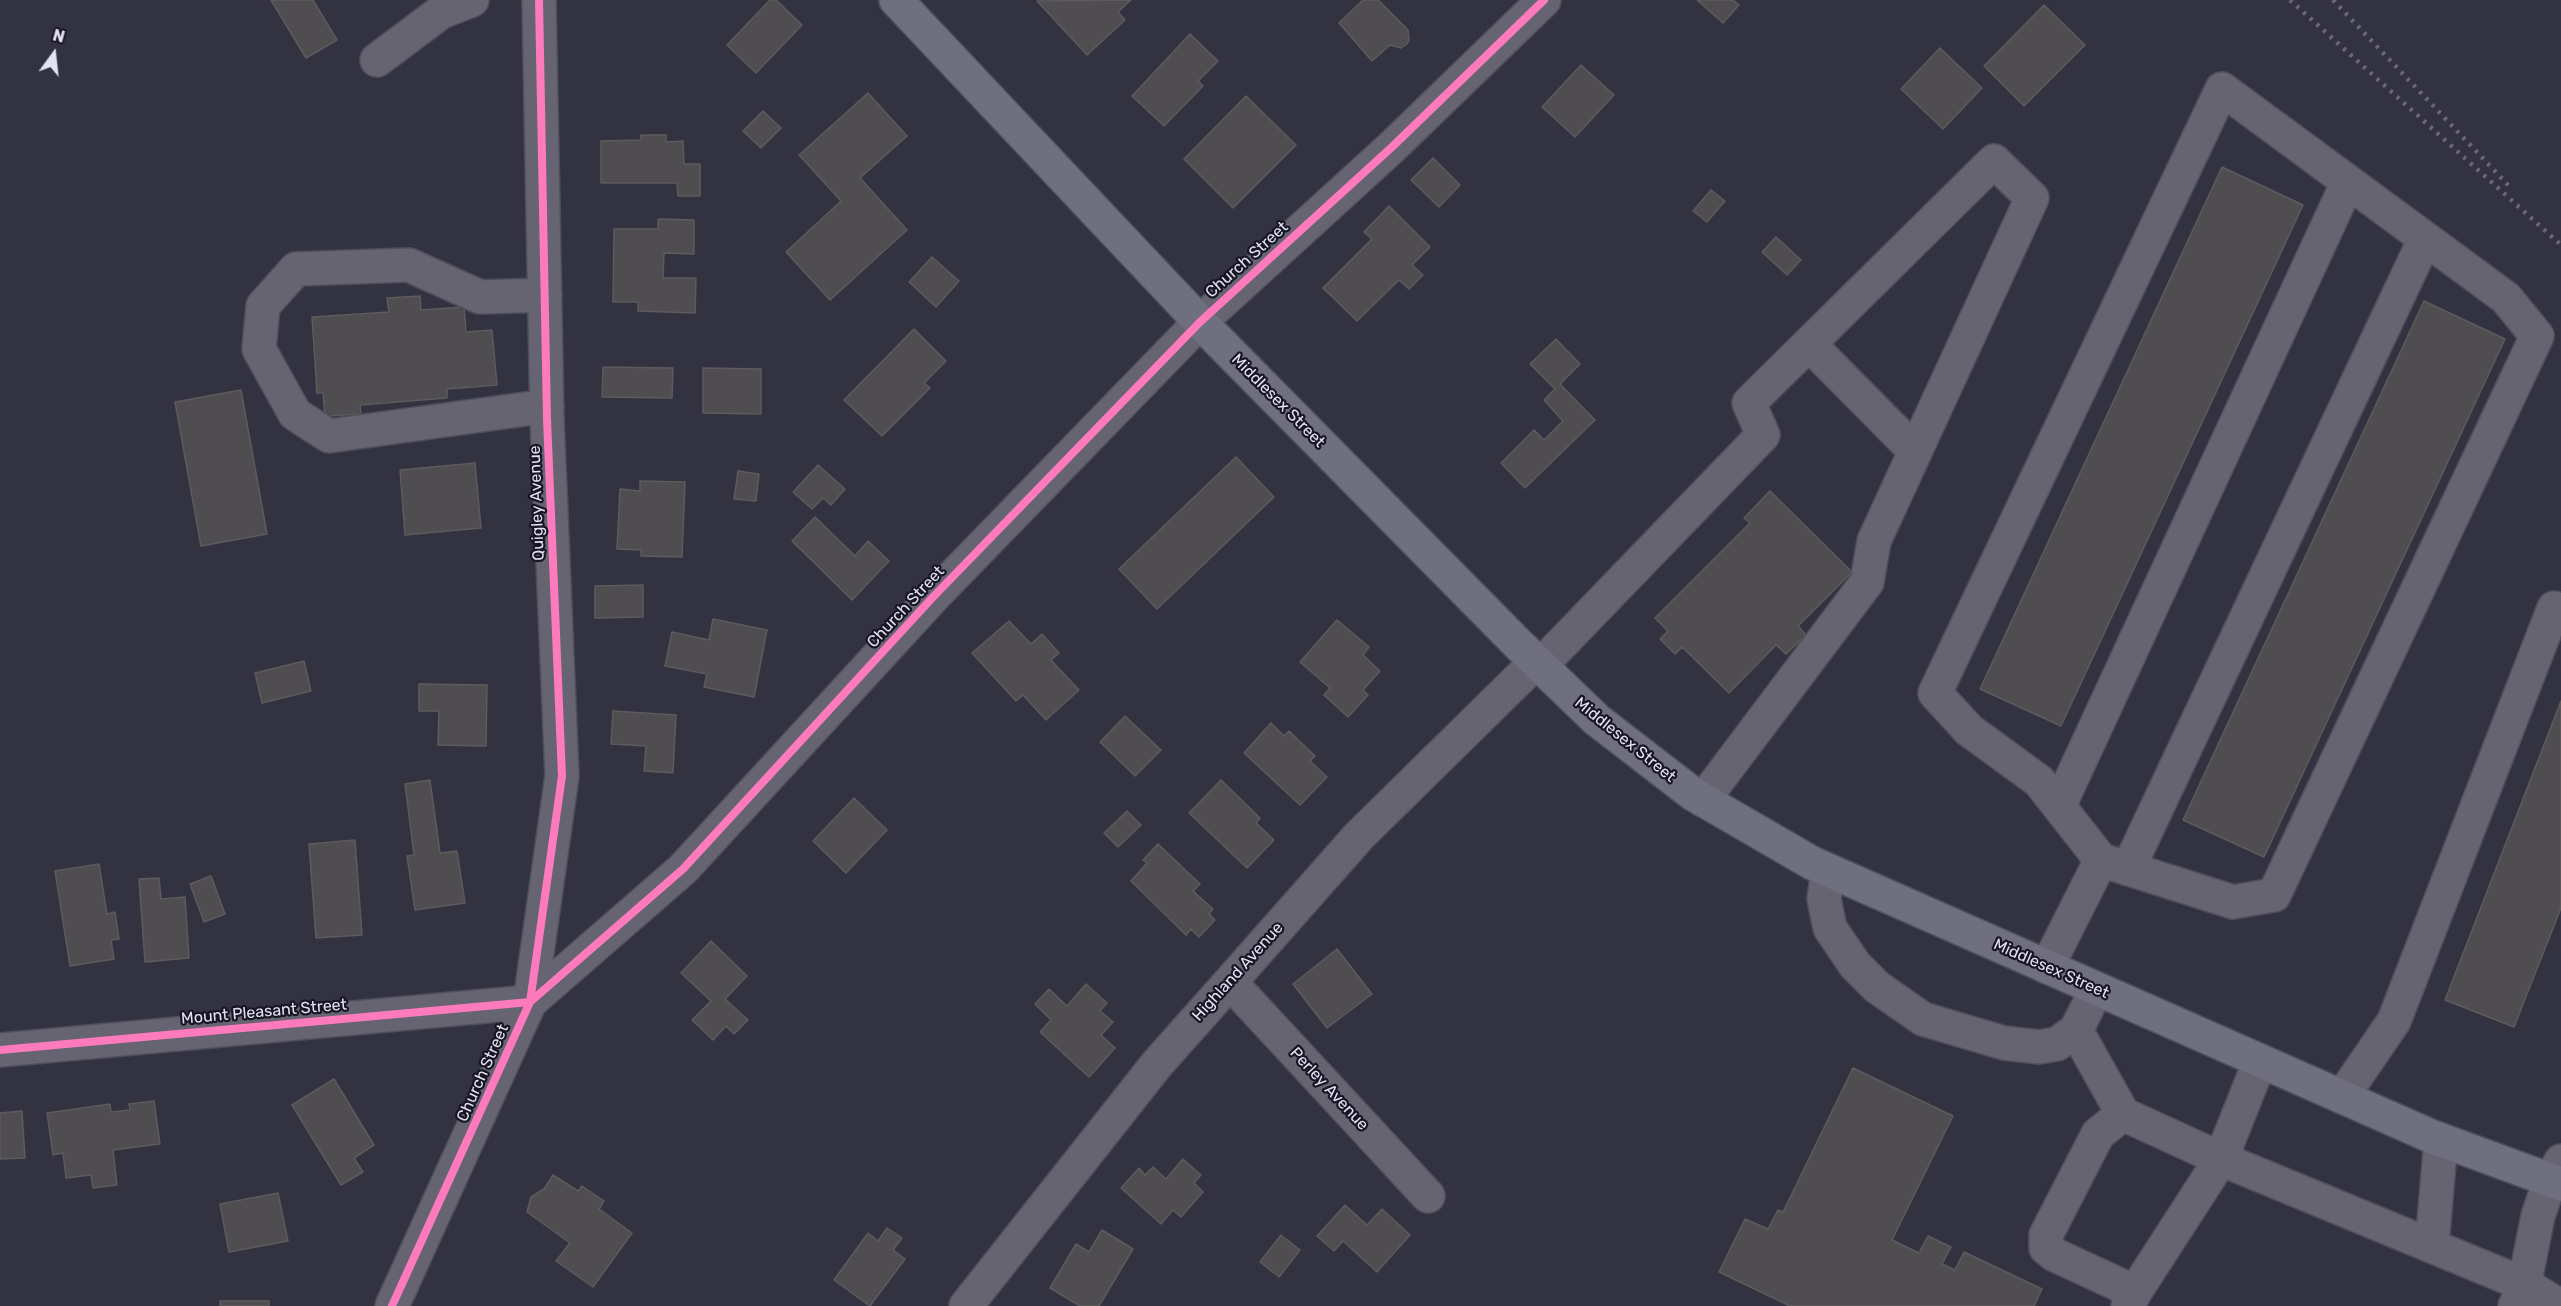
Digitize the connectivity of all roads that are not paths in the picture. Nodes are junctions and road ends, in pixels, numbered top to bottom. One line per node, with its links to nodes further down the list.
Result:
1 (472, 0): 5 (street)
2 (539, 0): 8 (street, Quigley Avenue)
3 (896, 0): 9 (main road, Middlesex Street)
4 (1544, 0): 9 (street, Church Street)
5 (377, 60)
6 (2348, 182): 7 (street); 16 (street); 16 (street)
7 (2425, 238): 17 (street); 17 (street)
8 (544, 295): 11 (street, Quigley Avenue); 11 (street)
9 (1200, 322): 14 (main road, Middlesex Street); 22 (street, Church Street)
10 (1809, 344): 12 (street); 12 (street); 14 (street, Highland Avenue)
11 (547, 406): 22 (street, Quigley Avenue)
12 (1916, 451): 15 (street)
13 (2561, 610): 26 (street)
14 (1538, 664): 15 (main road, Middlesex Street); 20 (street, Highland Avenue)
15 (1702, 800): 18 (main road, Middlesex Street)
16 (2059, 806): 17 (street)
17 (2114, 864): 19 (street)
18 (1828, 870): 19 (main road, Middlesex Street); 23 (street)
19 (2047, 967): 21 (main road, Middlesex Street)
20 (1230, 982): 31 (street, Perley Avenue); 36 (street, Highland Avenue)
21 (2097, 989): 23 (street); 25 (main road, Middlesex Street)
22 (530, 1002): 24 (street, Mount Pleasant Street); 35 (street, Church Street)
23 (2076, 1030): 27 (street)
24 (0, 1050)
25 (2260, 1061): 26 (main road, Middlesex Street); 29 (street)
26 (2342, 1097): 28 (main road, Middlesex Street)
27 (2123, 1114): 29 (street); 34 (street)
28 (2441, 1140): 30 (main road, Middlesex Street); 32 (street)
29 (2221, 1159): 32 (street); 34 (street)
30 (2557, 1175): 33 (street)
31 (1428, 1196)
32 (2432, 1245): 33 (street)
33 (2521, 1295): 37 (street)
34 (2132, 1299)
35 (392, 1306)
36 (966, 1306)
37 (2560, 1306)

